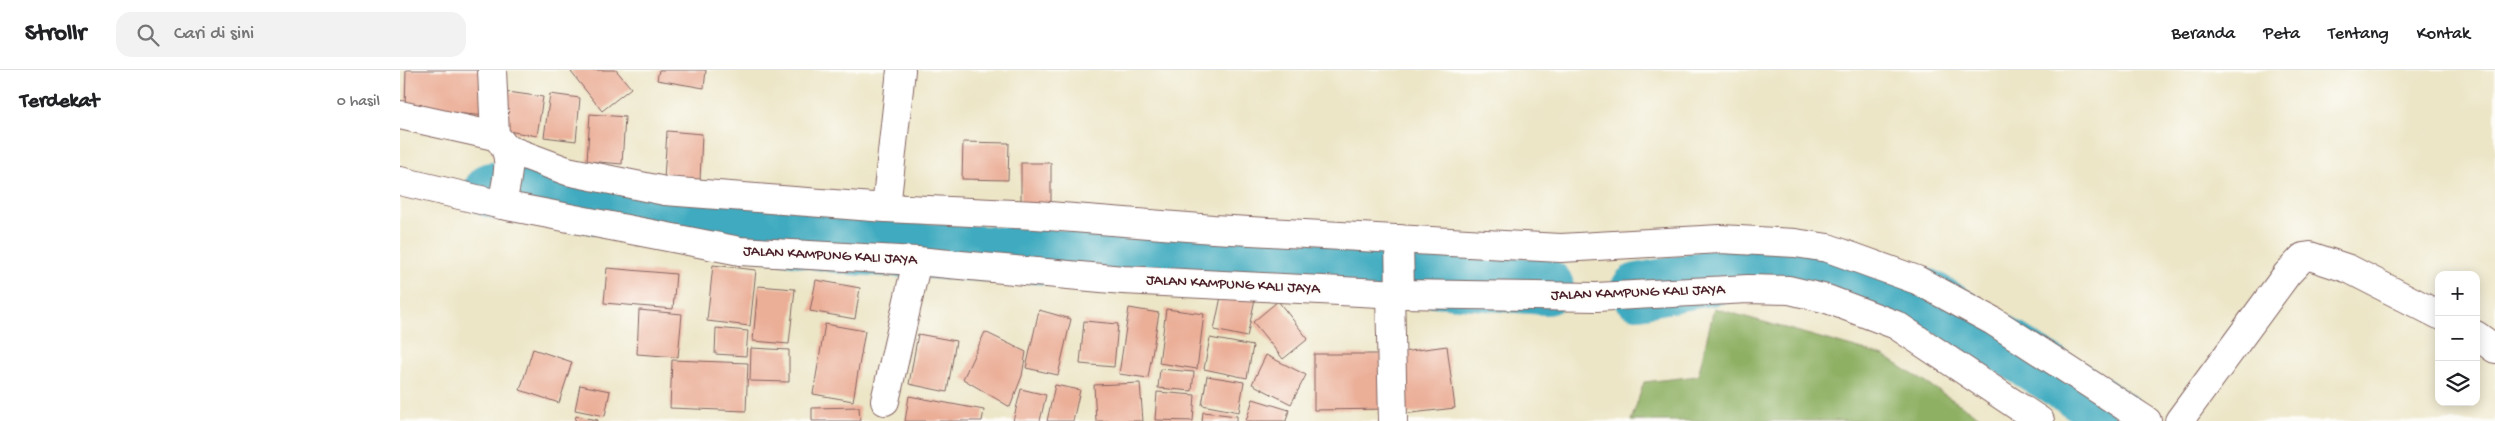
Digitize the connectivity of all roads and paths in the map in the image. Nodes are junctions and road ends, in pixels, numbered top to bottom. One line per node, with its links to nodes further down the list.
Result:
1 (492, 70): 4 (street)
2 (901, 70): 7 (street)
3 (400, 115): 4 (street)
4 (504, 147): 6 (street); 7 (street)
5 (400, 181): 6 (street, JALAN KAMPUNG KALI JAYA)
6 (503, 200): 9 (street, JALAN KAMPUNG KALI JAYA)
7 (886, 208): 8 (street)
8 (1399, 241): 10 (street); 17 (street)
9 (916, 261): 10 (street, JALAN KAMPUNG KALI JAYA); 14 (street)
10 (1396, 290): 15 (street); 16 (street, JALAN KAMPUNG KALI JAYA)
11 (2435, 313): 18 (street)
12 (2480, 338): 13 (street)
13 (2495, 349)
14 (885, 401)
15 (1393, 421)
16 (2040, 421)
17 (2147, 421)
18 (2178, 421)

